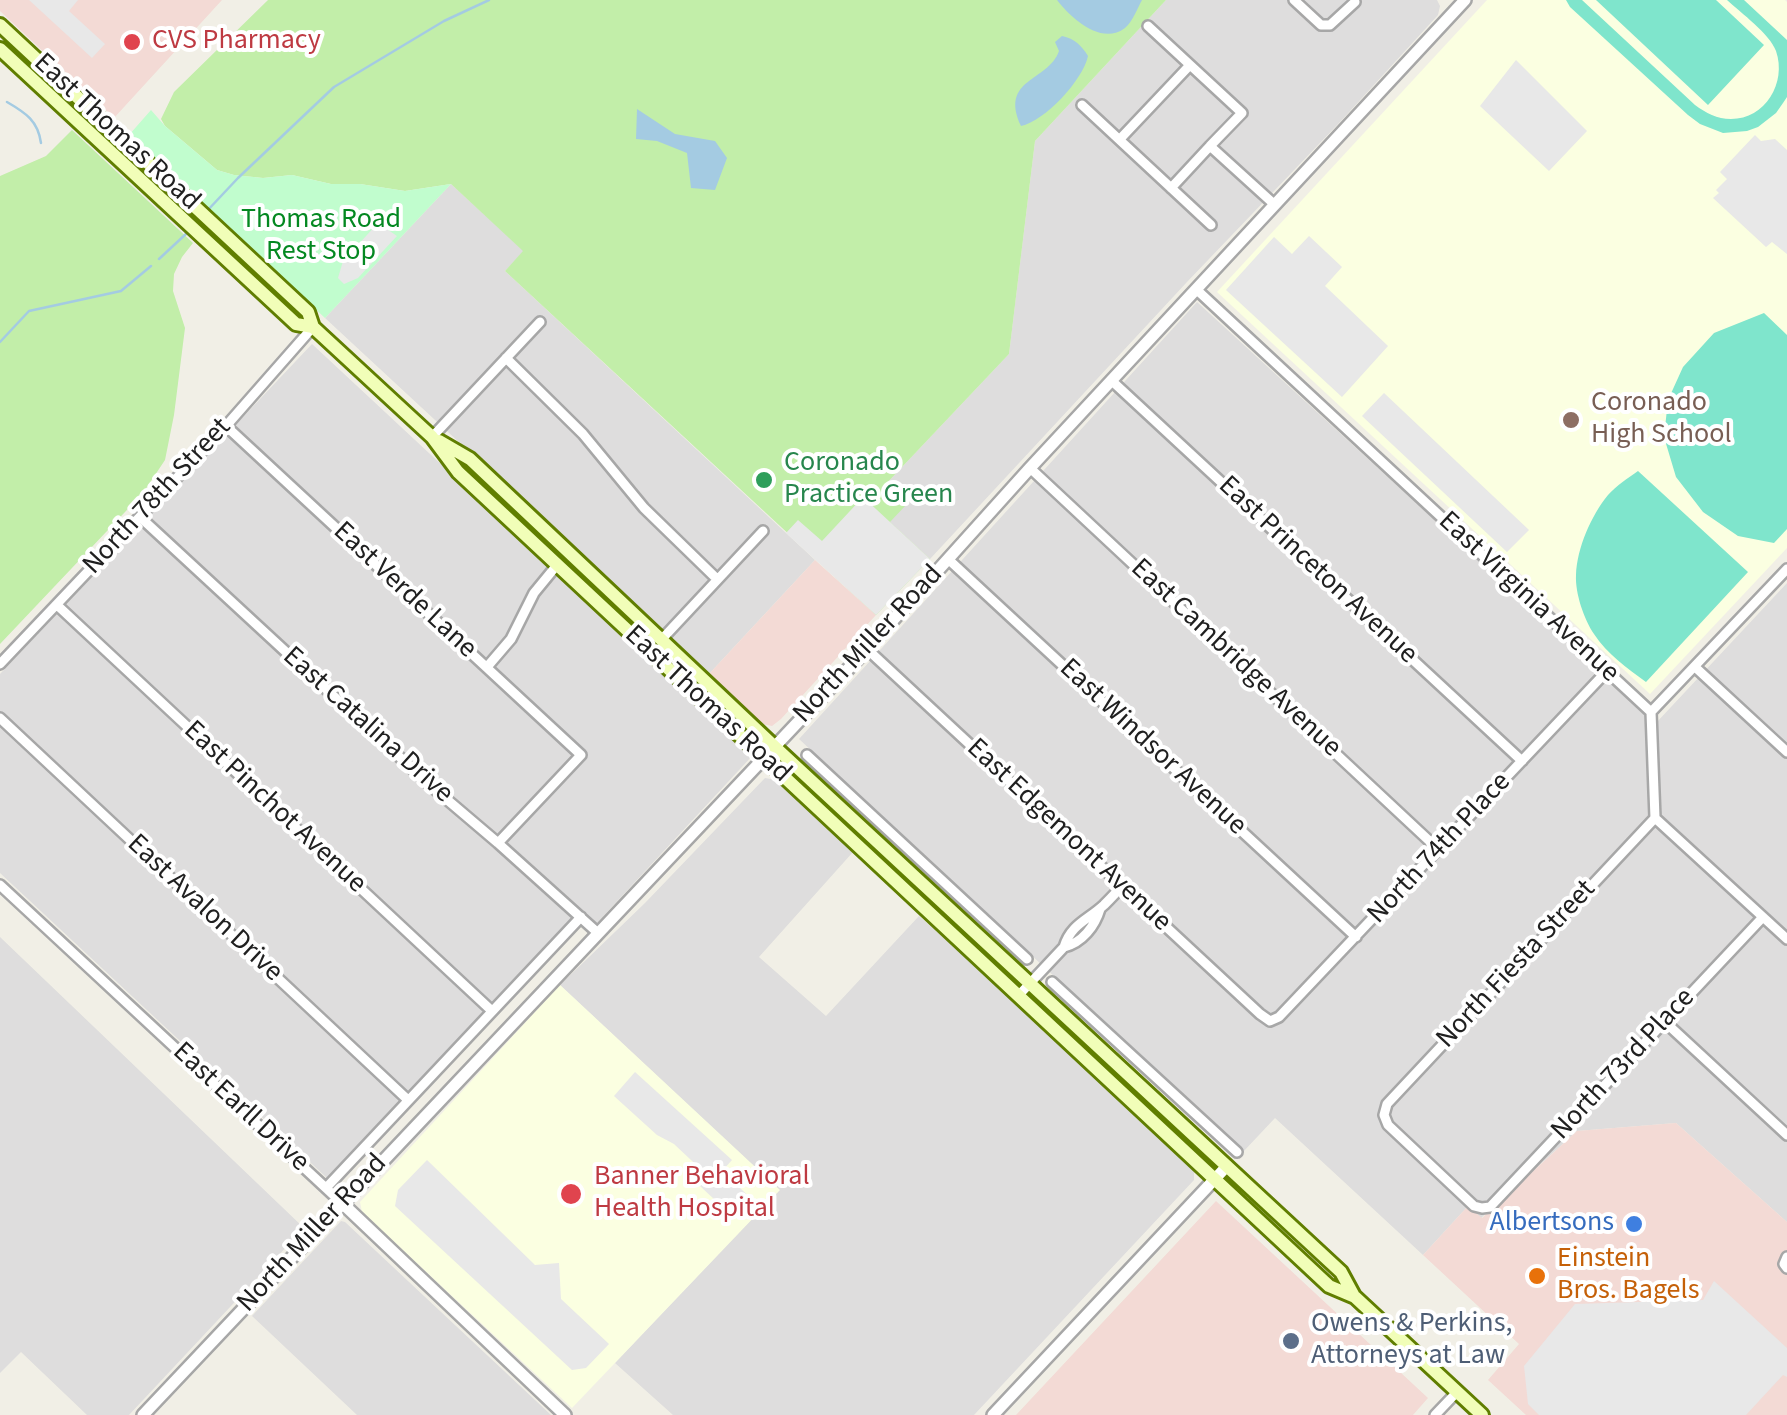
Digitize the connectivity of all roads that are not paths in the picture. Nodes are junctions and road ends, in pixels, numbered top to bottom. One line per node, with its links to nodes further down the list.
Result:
1 (1294, 0): 2 (street)
2 (1354, 2)
3 (1458, 3): 14 (street, North Miller Road)
4 (0, 25): 9 (main road, East Thomas Road)
5 (1148, 26): 8 (street)
6 (0, 41): 9 (main road)
7 (0, 49): 18 (main road, East Thomas Road)
8 (1190, 64): 11 (street); 12 (street)
9 (77, 97): 18 (main road, East Thomas Road)
10 (1082, 104): 11 (street)
11 (1120, 139): 13 (street)
12 (1210, 146): 13 (street); 14 (street)
13 (1171, 188): 15 (street)
14 (1275, 205): 16 (street, North Miller Road)
15 (1211, 225)
16 (1197, 290): 20 (street, North Miller Road); 36 (street, East Virginia Avenue)
17 (540, 322): 19 (street)
18 (313, 328): 21 (street, North 78th Street); 22 (main road, East Thomas Road)
19 (506, 358): 22 (street); 29 (street)
20 (1112, 380): 23 (street, North Miller Road); 43 (street, East Princeton Avenue)
21 (226, 426): 24 (street, North 78th Street); 34 (street, East Verde Lane)
22 (432, 438): 27 (main road, East Thomas Road); 31 (main road, East Thomas Road)
23 (1030, 468): 26 (street, North Miller Road); 47 (street, East Cambridge Avenue)
24 (140, 517): 30 (street, North 78th Street); 46 (street, East Catalina Drive)
25 (763, 531): 29 (street)
26 (948, 559): 32 (street, North Miller Road); 53 (street, East Windsor Avenue)
27 (557, 565): 34 (street); 42 (main road, East Thomas Road)
28 (1785, 577): 35 (street)
29 (718, 580): 31 (street)
30 (56, 605): 33 (street, North 78th Street); 62 (street, East Pinchot Avenue)
31 (662, 639): 39 (main road, East Thomas Road)
32 (867, 649): 39 (street, North Miller Road); 49 (street, East Edgemont Avenue)
33 (0, 664)
34 (487, 667): 46 (street, East Verde Lane)
35 (1695, 667): 37 (street); 40 (street)
36 (1606, 672): 37 (street, East Virginia Avenue); 43 (street, North 74th Place)
37 (1652, 712): 45 (street)
38 (0, 718): 67 (street, East Avalon Drive)
39 (775, 747): 42 (street, North Miller Road); 44 (main road, East Thomas Road)
40 (1787, 752)
41 (807, 756): 44 (street, East Thomas Road)
42 (764, 758): 52 (street, North Miller Road); 57 (main road, East Thomas Road)
43 (1522, 760): 47 (street, North 74th Place)
44 (854, 808): 55 (main road, East Thomas Road)
45 (1655, 818): 50 (street); 75 (street, North Fiesta Street)
46 (498, 843): 51 (street, East Catalina Drive)
47 (1439, 850): 53 (street, North 74th Place)
48 (0, 885): 73 (street, East Earll Drive)
49 (1122, 886): 58 (street); 63 (street, East Edgemont Avenue)
50 (1763, 917): 54 (street); 64 (street, North 73rd Place)
51 (581, 918): 52 (street, East Catalina Drive); 62 (street, North Miller Road)
52 (598, 933): 74 (street, North Miller Road)
53 (1356, 937): 63 (street, North 74th Place)
54 (1787, 939)
55 (1005, 949): 56 (street, East Thomas Road); 57 (street); 58 (main road, East Thomas Road)
56 (1027, 959)
57 (988, 967): 60 (main road, East Thomas Road)
58 (1031, 982): 60 (street); 61 (main road, East Thomas Road)
59 (1052, 982): 61 (street, East Thomas Road)
60 (1019, 995): 65 (main road, East Thomas Road)
61 (1068, 1007): 65 (street); 66 (street, East Thomas Road); 68 (main road, East Thomas Road)
62 (492, 1011): 67 (street, North Miller Road)
63 (1270, 1020)
64 (1665, 1022): 69 (street); 75 (street, North 73rd Place)
65 (1052, 1025): 72 (main road, East Thomas Road)
66 (1179, 1099): 68 (street); 70 (street, East Thomas Road)
67 (408, 1100): 73 (street, North Miller Road)
68 (1168, 1111): 71 (main road, East Thomas Road)
69 (1787, 1135)
70 (1237, 1152)
71 (1227, 1166): 72 (street); 76 (main road, East Thomas Road)
72 (1215, 1178): 76 (main road, East Thomas Road); 80 (street)
73 (326, 1188): 74 (street, East Earll Drive)
74 (342, 1204): 78 (street, North Miller Road); 79 (street, East Earll Drive)
75 (1482, 1208)
76 (1354, 1298): 77 (main road, East Thomas Road)
77 (1457, 1392): 81 (street); 82 (main road, East Thomas Road)
78 (143, 1415)
79 (565, 1415)
80 (993, 1415)
81 (1435, 1415)
82 (1482, 1415)

